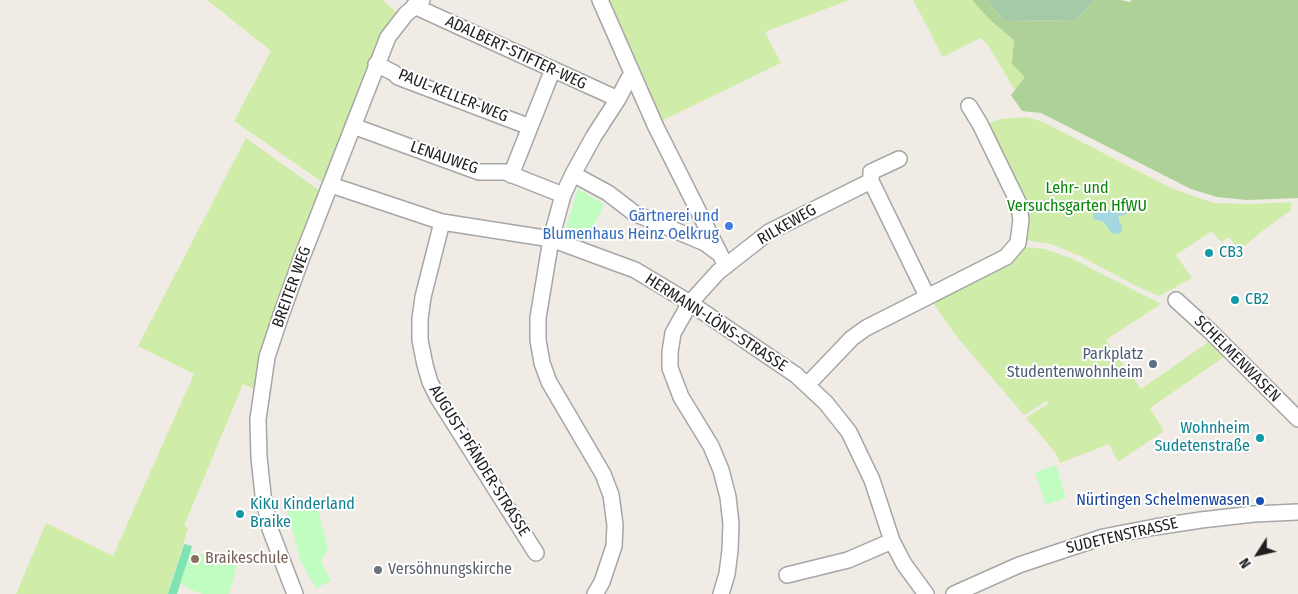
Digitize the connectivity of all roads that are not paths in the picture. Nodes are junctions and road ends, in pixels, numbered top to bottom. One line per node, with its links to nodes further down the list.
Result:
1 (600, 0): 18 (street)
2 (418, 3): 3 (street, BREITER WEG); 4 (street, ADALBERT-STIFTER-WEG)
3 (376, 64): 8 (street, BREITER WEG); 9 (street, PAUL-KELLER-WEG)
4 (553, 69): 6 (street, ADALBERT-STIFTER-WEG); 9 (street)
5 (629, 78): 6 (street)
6 (618, 99): 11 (street)
7 (969, 106): 19 (street)
8 (353, 126): 12 (street, LENAUWEG); 14 (street, BREITER WEG)
9 (530, 127): 12 (street)
10 (899, 158): 13 (street, RILKEWEG)
11 (573, 174): 15 (street); 18 (street)
12 (511, 175): 15 (street, LENAUWEG)
13 (870, 181): 18 (street, RILKEWEG); 19 (street)
14 (331, 185): 16 (street, HERMANN-LÖNS-STRASSE); 28 (street, BREITER WEG)
15 (564, 195): 17 (street)
16 (442, 222): 17 (street, HERMANN-LÖNS-STRASSE); 26 (street, AUGUST-PFÄNDER-STRASSE)
17 (551, 239): 21 (street, HERMANN-LÖNS-STRASSE); 29 (street)
18 (723, 260): 21 (street, RILKEWEG)
19 (927, 296): 22 (street)
20 (1176, 300): 23 (street, SCHELMENWASEN)
21 (690, 303): 22 (street, HERMANN-LÖNS-STRASSE); 30 (street, RILKEWEG)
22 (808, 384): 25 (street, HERMANN-LÖNS-STRASSE)
23 (1298, 419)
24 (1298, 512): 32 (street, SUDETENSTRASSE)
25 (892, 541): 27 (street); 31 (street, HERMANN-LÖNS-STRASSE)
26 (536, 553)
27 (787, 575)
28 (292, 589)
29 (595, 594)
30 (720, 594)
31 (926, 594)
32 (954, 594)

